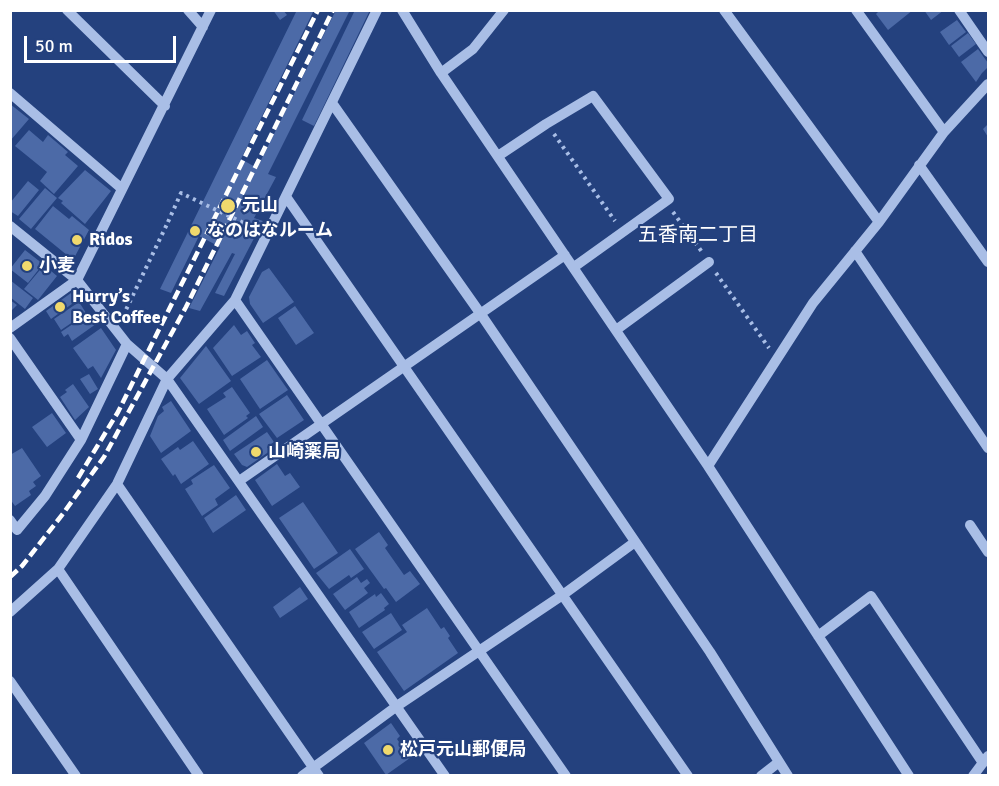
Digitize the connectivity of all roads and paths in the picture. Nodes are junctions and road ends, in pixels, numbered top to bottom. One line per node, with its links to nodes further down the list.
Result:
1 (67, 10): 16 (street)
2 (188, 10): 10 (street)
3 (211, 10): 10 (street)
4 (376, 10): 15 (street)
5 (402, 10): 12 (street)
6 (504, 10): 12 (street)
7 (724, 10): 24 (street)
8 (856, 10): 18 (street)
9 (959, 10): 11 (street)
10 (203, 27): 16 (street)
11 (988, 52)
12 (441, 73): 19 (street)
13 (988, 84): 18 (street)
14 (10, 93): 21 (street)
15 (332, 103): 22 (street); 35 (street)
16 (165, 106): 21 (street)
17 (546, 124): 19 (street); 23 (street); 27 (path)
18 (944, 132): 20 (street)
19 (498, 156): 29 (street)
20 (919, 165): 24 (street); 31 (street)
21 (121, 188): 33 (street)
22 (287, 198): 34 (street); 42 (street)
23 (666, 201): 27 (street); 30 (path)
24 (879, 222): 28 (street)
25 (10, 226): 33 (street)
26 (255, 228): 37 (path, bridge)
27 (623, 232): 32 (street)
28 (855, 251): 41 (street); 46 (street)
29 (565, 255): 32 (street); 35 (street)
30 (709, 262): 38 (street); 41 (path)
31 (988, 262)
32 (574, 267): 38 (street)
33 (77, 279): 36 (street); 37 (street)
34 (235, 300): 43 (street); 44 (street)
35 (480, 313): 42 (street); 53 (street)
36 (10, 328)
37 (116, 329): 40 (street)
38 (616, 330): 47 (street)
39 (10, 338): 45 (street)
40 (127, 344): 43 (street); 45 (street)
41 (777, 359): 47 (street)
42 (404, 366): 44 (street); 56 (street)
43 (167, 379): 48 (street); 49 (street)
44 (322, 423): 48 (street); 59 (street)
45 (81, 440): 52 (street)
46 (988, 448)
47 (708, 466): 58 (street)
48 (239, 481): 61 (street)
49 (117, 484): 55 (street); 64 (street)
50 (10, 520): 52 (street)
51 (970, 525): 54 (street)
52 (14, 533)
53 (635, 542): 56 (street); 63 (street)
54 (988, 552)
55 (58, 569): 57 (street); 66 (street)
56 (564, 594): 59 (street); 70 (street)
57 (10, 612)
58 (818, 636): 62 (street); 73 (street)
59 (479, 650): 61 (street); 69 (street)
60 (10, 681): 65 (street)
61 (397, 706): 64 (street); 68 (street)
62 (986, 760): 74 (street)
63 (779, 762): 71 (street); 72 (street)
64 (316, 771): 67 (street)
65 (76, 776)
66 (199, 776)
67 (302, 776)
68 (445, 776)
69 (566, 776)
70 (688, 776)
71 (761, 776)
72 (788, 776)
73 (909, 776)
74 (973, 776)

